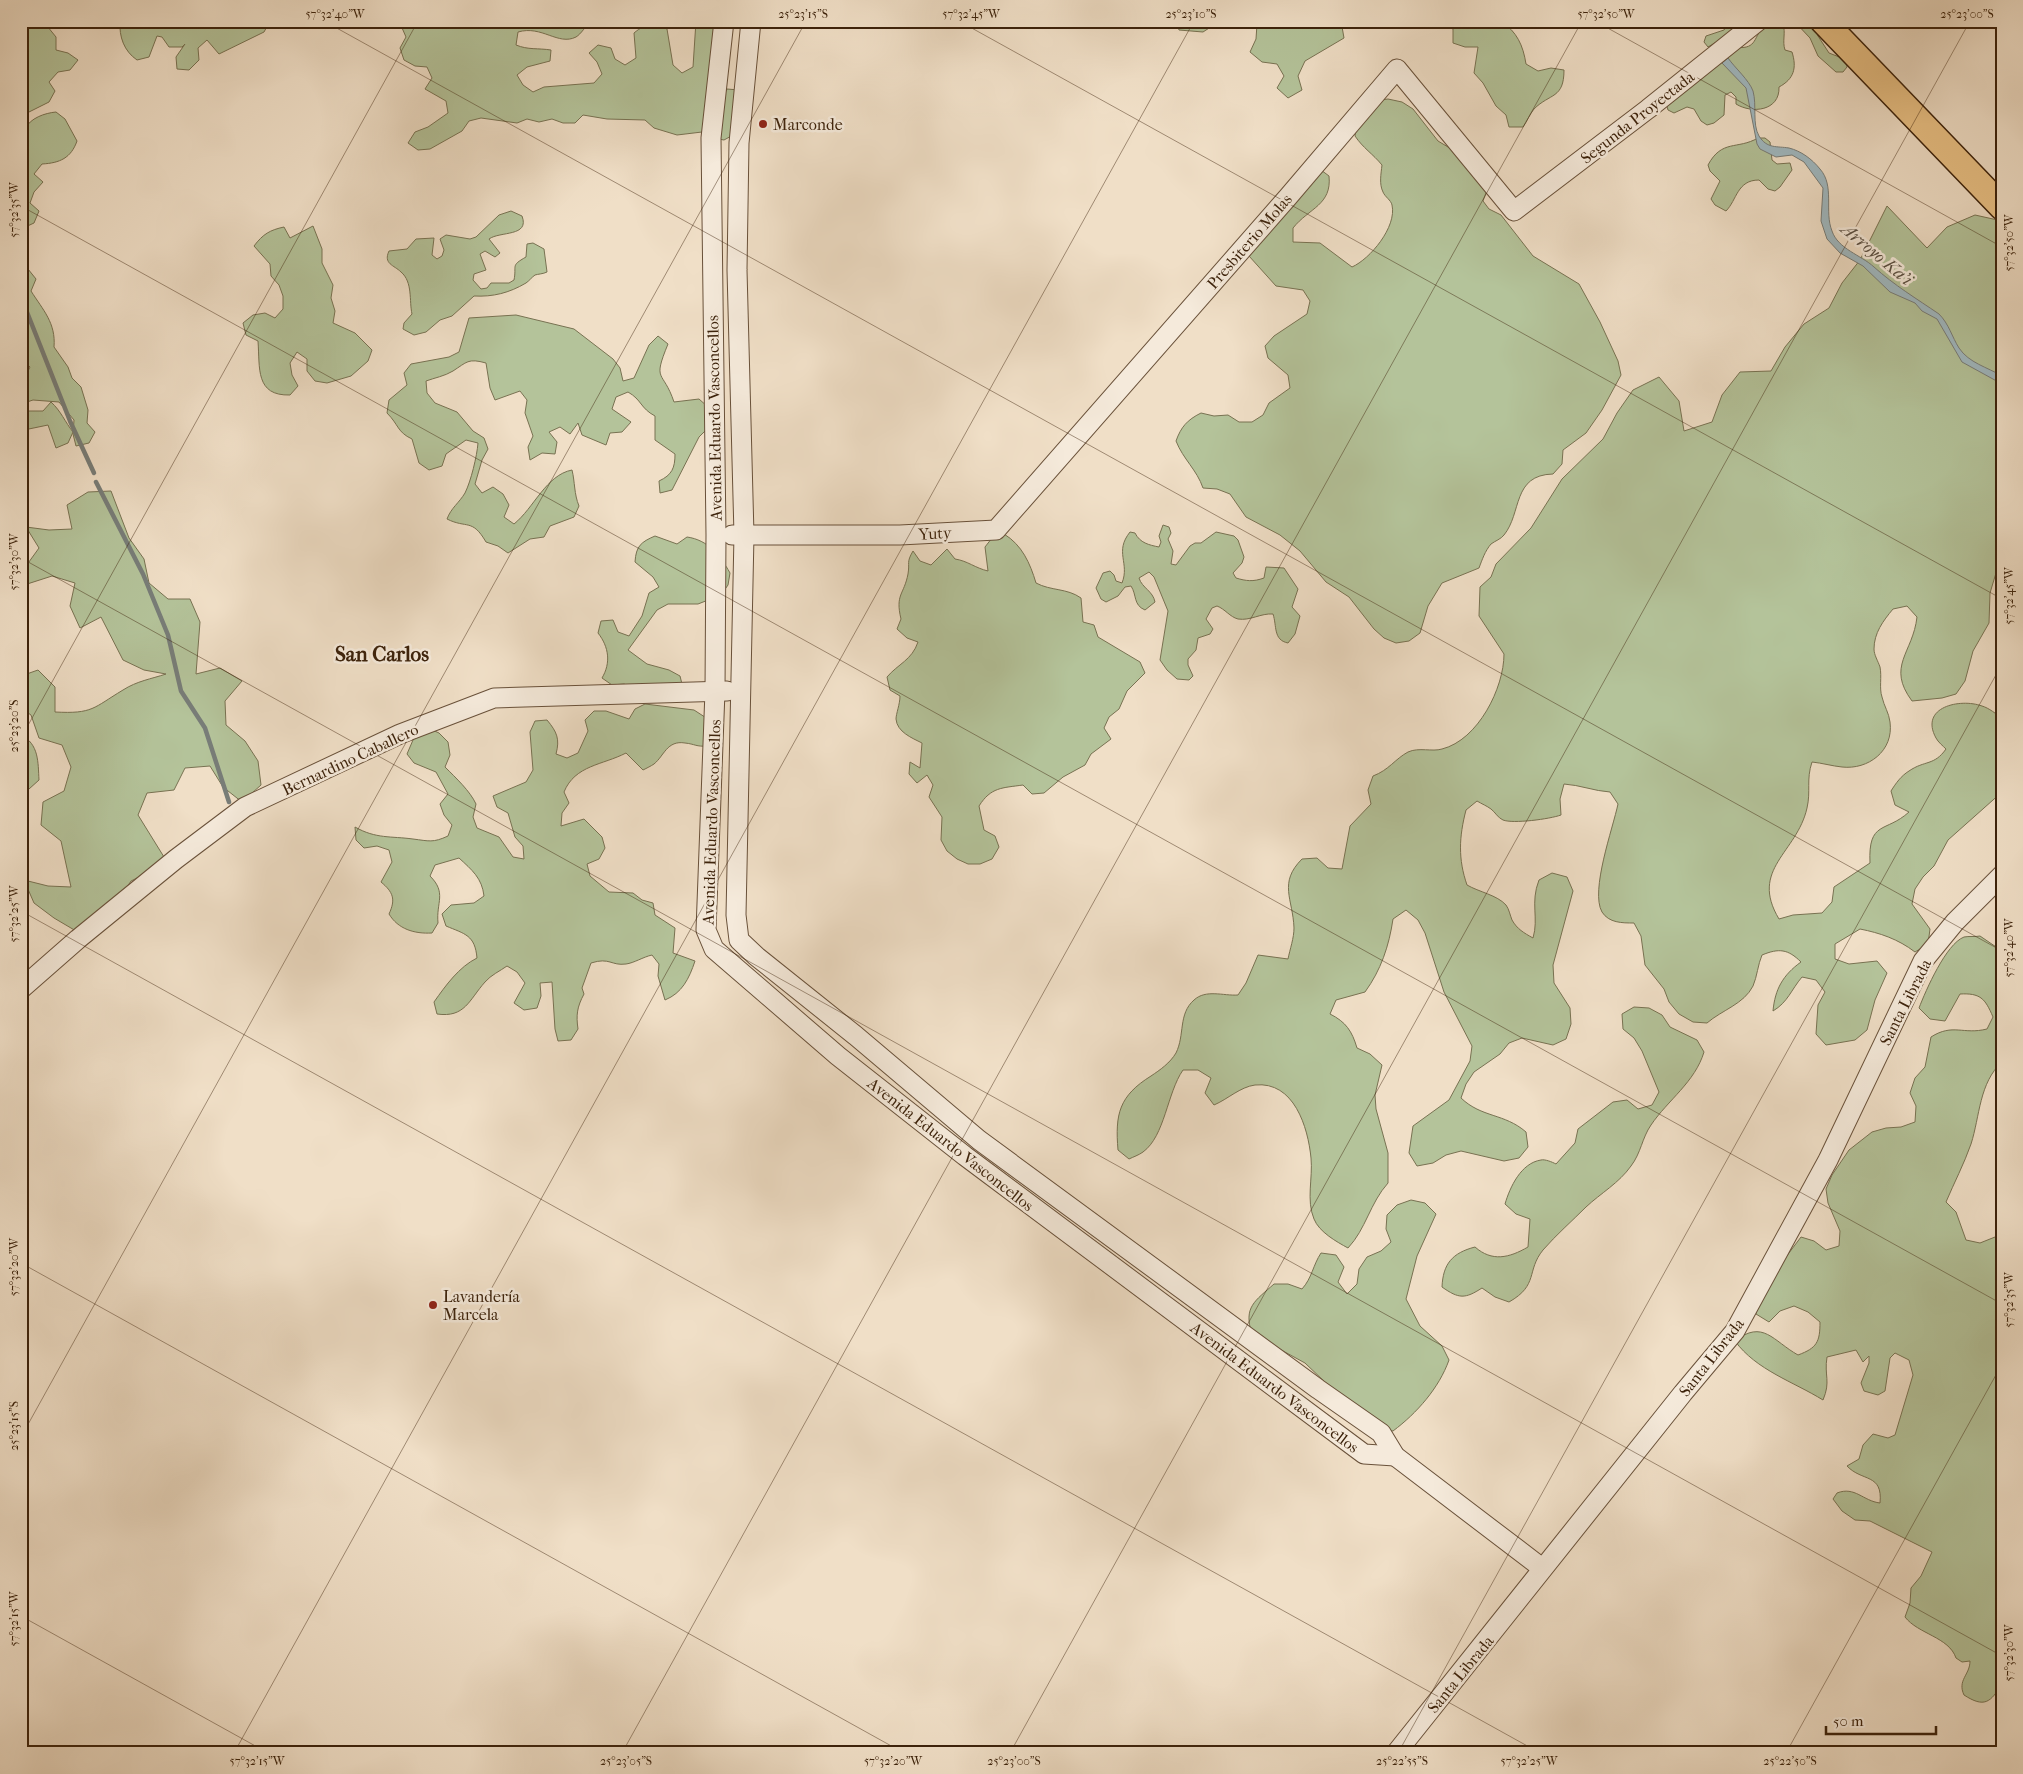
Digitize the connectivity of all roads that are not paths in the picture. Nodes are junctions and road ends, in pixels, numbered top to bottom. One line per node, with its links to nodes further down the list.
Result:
1 (724, 21): 8 (street, Avenida Eduardo Vasconcellos)
2 (751, 21): 9 (street, Avenida Eduardo Vasconcellos)
3 (1758, 21): 5 (street, Segunda Proyectada)
4 (1823, 21): 6 (main road)
5 (1397, 69): 7 (street, Presbiterio Molas)
6 (2002, 208)
7 (1099, 410): 9 (street, Yuty)
8 (716, 535): 9 (street, Yuty); 10 (street, Avenida Eduardo Vasconcellos)
9 (744, 535): 11 (street, Avenida Eduardo Vasconcellos)
10 (715, 691): 11 (street, Bernardino Caballero); 13 (street, Bernardino Caballero); 14 (street, Avenida Eduardo Vasconcellos)
11 (741, 691): 14 (street, Avenida Eduardo Vasconcellos)
12 (2002, 875): 15 (street, Santa Librada)
13 (21, 989)
14 (1395, 1456): 15 (street, Avenida Eduardo Vasconcellos)
15 (1542, 1568): 16 (street, Santa Librada)
16 (1396, 1753)

